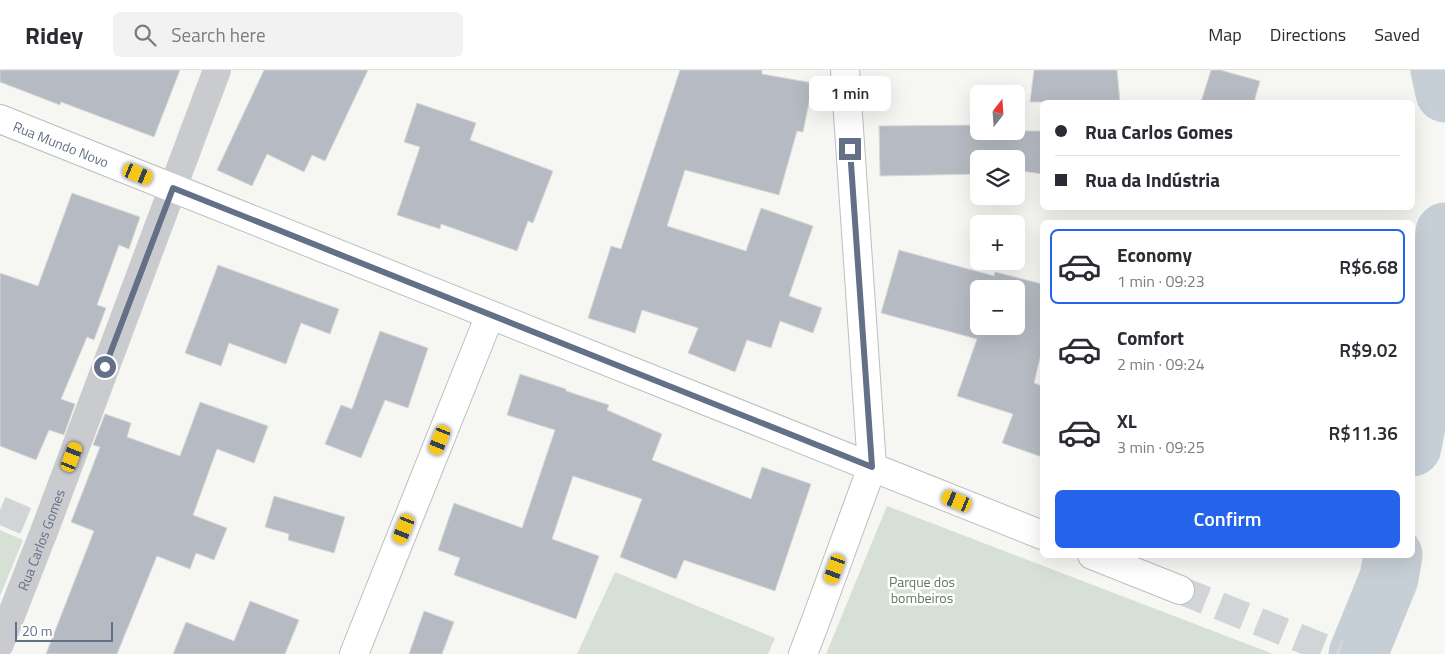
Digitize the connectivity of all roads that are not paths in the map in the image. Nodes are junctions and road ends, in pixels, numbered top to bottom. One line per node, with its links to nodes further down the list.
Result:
1 (218, 70): 4 (street, Rua Carlos Gomes)
2 (845, 70): 6 (main road)
3 (0, 119): 4 (main road, Rua Mundo Novo)
4 (173, 188): 5 (main road, Rua Mundo Novo); 10 (street, Rua Carlos Gomes)
5 (490, 315): 6 (main road, Rua Mundo Novo); 11 (main road)
6 (872, 467): 7 (main road, Rua Mundo Novo); 12 (main road)
7 (1040, 534)
8 (1100, 558): 9 (main road)
9 (1180, 590)
10 (0, 644)
11 (354, 654)
12 (803, 654)

